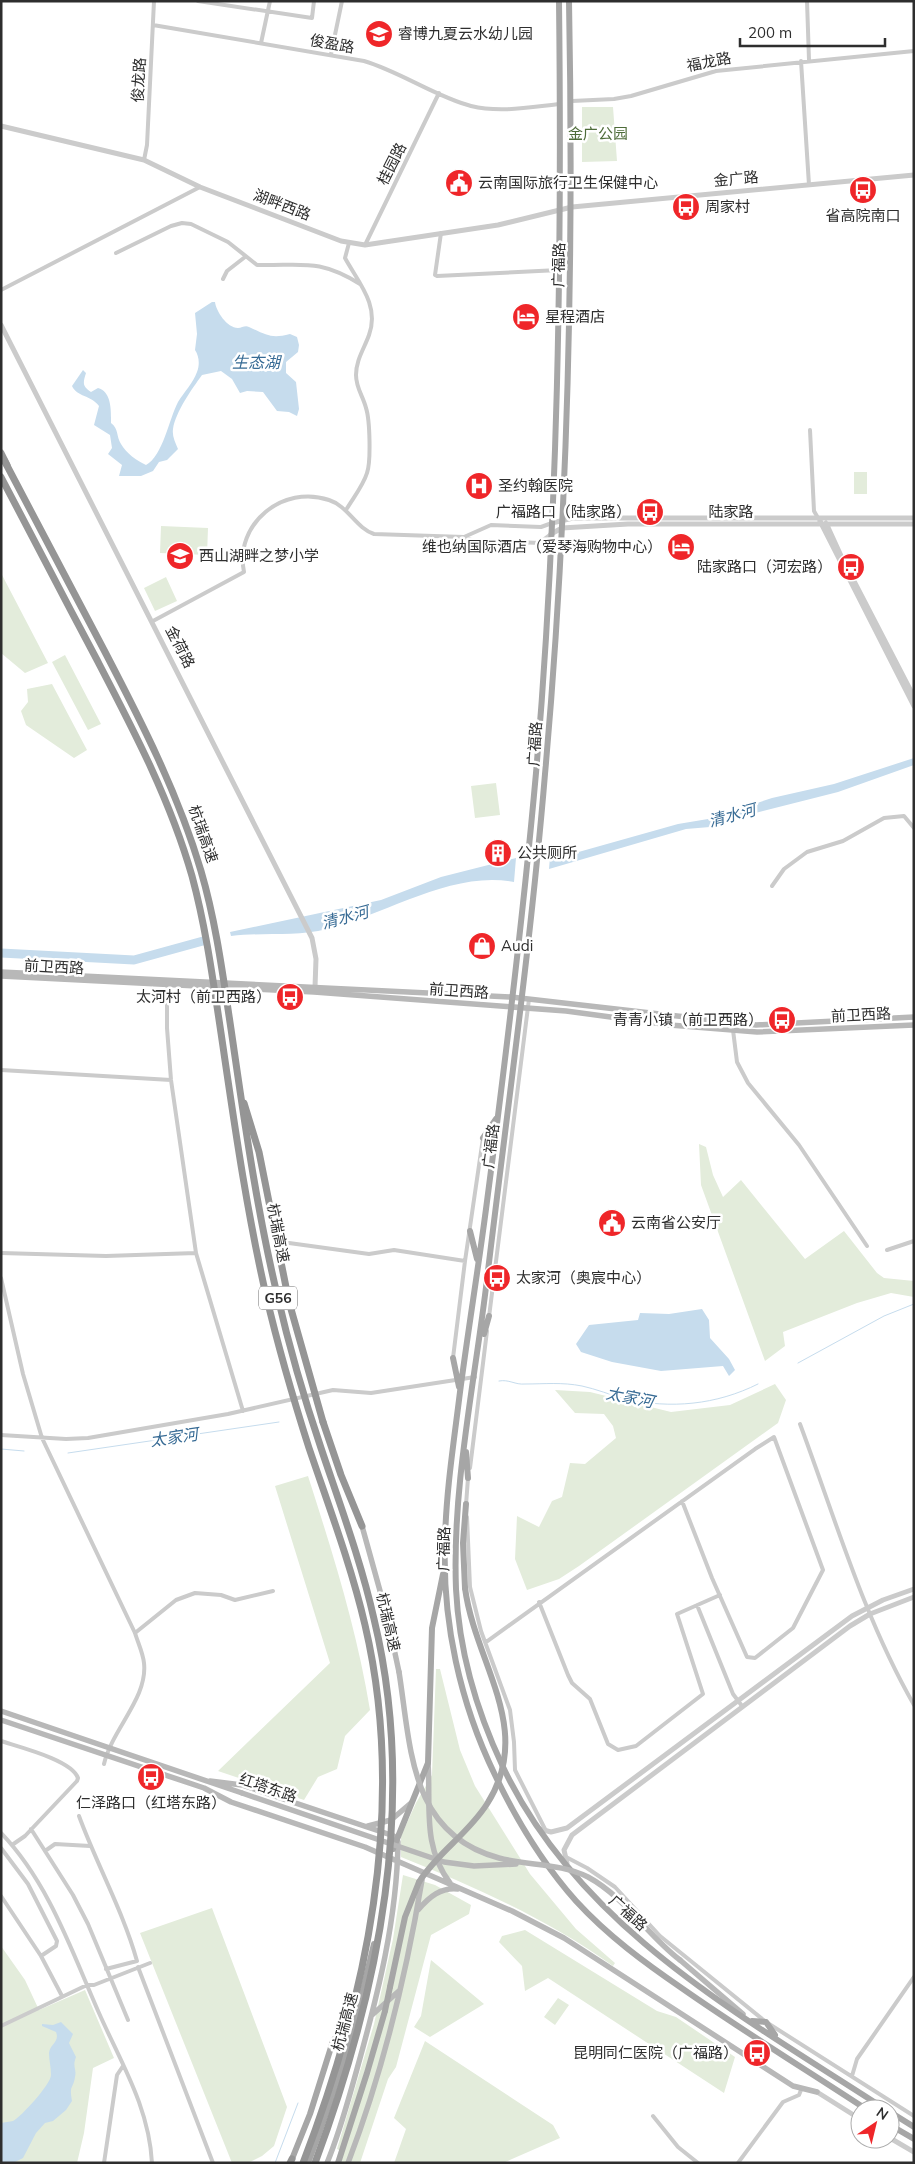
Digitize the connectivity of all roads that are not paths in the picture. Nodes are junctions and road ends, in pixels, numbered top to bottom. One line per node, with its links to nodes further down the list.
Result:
1 (154, 1): 11 (street, 俊龙路)
2 (198, 1): 9 (street)
3 (270, 1): 10 (street)
4 (314, 1): 10 (street)
5 (342, 1): 14 (street)
6 (559, 1): 19 (main road, 广福路)
7 (569, 1): 18 (main road, 广福路)
8 (807, 1): 15 (street)
9 (226, 3): 10 (street)
10 (268, 10): 12 (street)
11 (152, 25): 12 (street, 俊盈路); 21 (street, 俊龙路)
12 (261, 43): 14 (street, 俊盈路)
13 (914, 51): 15 (street, 福龙路)
14 (331, 54): 17 (street, 俊盈路)
15 (809, 60): 16 (street, 福龙路)
16 (801, 61): 18 (street, 福龙路); 23 (street)
17 (439, 93): 19 (street, 俊盈路); 29 (street, 桂园路)
18 (572, 101): 25 (main road, 广福路)
19 (560, 104): 26 (main road, 广福路)
20 (1, 126): 21 (street, 湖畔西路)
21 (144, 160): 24 (street, 湖畔西路)
22 (914, 175): 23 (street, 金广路)
23 (809, 185): 25 (street, 金广路)
24 (200, 187): 28 (street, 湖畔西路); 35 (street)
25 (572, 207): 26 (street, 金广路); 43 (main road, 广福路)
26 (561, 210): 27 (street, 湖畔西路); 32 (main road, 广福路)
27 (441, 233): 29 (street, 湖畔西路); 32 (street)
28 (349, 243): 29 (street, 湖畔西路); 34 (street)
29 (364, 245)
30 (116, 253): 31 (street)
31 (245, 257): 33 (street); 34 (street)
32 (559, 270): 44 (main road, 广福路)
33 (222, 278)
34 (364, 287): 40 (street)
35 (1, 290)
36 (1, 325): 50 (street, 金荷路)
37 (810, 430): 41 (street)
38 (4, 458): 70 (highway, 杭瑞高速 / G56, bridge)
39 (1, 478): 181 (highway, 杭瑞高速 / G56, bridge)
40 (346, 510): 49 (street); 50 (street)
41 (821, 518): 42 (street, 陆家路); 43 (street, 陆家路); 45 (street)
42 (914, 518)
43 (562, 520): 44 (street, 陆家路); 47 (main road, 广福路)
44 (552, 523): 48 (main road, 广福路); 49 (street)
45 (824, 524): 46 (street, 陆家路); 47 (street, 陆家路); 51 (street); 52 (street)
46 (914, 524)
47 (562, 528): 48 (street, 陆家路); 60 (main road, 广福路)
48 (551, 534): 49 (street); 59 (main road, 广福路)
49 (464, 537)
50 (153, 621): 58 (street, 金荷路)
51 (914, 697)
52 (914, 706)
53 (914, 828): 54 (street)
54 (772, 886)
55 (1, 972): 58 (main road, 前卫西路)
56 (1, 976): 57 (main road, 前卫西路)
57 (167, 985): 62 (main road, 前卫西路); 69 (street)
58 (315, 987): 59 (main road, 前卫西路)
59 (511, 997): 60 (main road, 前卫西路); 62 (main road, 广福路)
60 (521, 998): 61 (main road, 前卫西路); 63 (main road, 广福路)
61 (529, 999): 64 (street); 65 (main road, 前卫西路)
62 (510, 1007): 63 (main road, 前卫西路); 71 (main road, 广福路)
63 (520, 1008): 64 (main road, 前卫西路); 84 (main road, 广福路)
64 (528, 1008): 67 (main road, 前卫西路); 83 (street)
65 (914, 1017)
66 (914, 1025): 67 (main road, 前卫西路)
67 (733, 1030): 76 (street)
68 (1, 1070): 69 (street)
69 (171, 1080): 79 (street)
70 (240, 1086): 96 (highway, bridge); 183 (highway, 杭瑞高速 / G56, bridge)
71 (497, 1118): 72 (main road); 81 (main road, 广福路)
72 (483, 1138): 73 (street)
73 (470, 1231): 80 (street); 81 (main road)
74 (914, 1241): 77 (street)
75 (289, 1244): 80 (street)
76 (867, 1246)
77 (887, 1250)
78 (1, 1253): 79 (street)
79 (196, 1253): 88 (street)
80 (465, 1261): 85 (street)
81 (478, 1264): 87 (main road, 广福路)
82 (1, 1278): 91 (street)
83 (489, 1316): 84 (main road); 93 (street)
84 (479, 1355): 86 (main road, 广福路)
85 (453, 1358): 87 (main road)
86 (475, 1377): 87 (street); 92 (main road, 广福路)
87 (460, 1380): 88 (street); 97 (main road, 广福路)
88 (243, 1410): 91 (street)
89 (800, 1424): 104 (street)
90 (1, 1435): 91 (street)
91 (42, 1438): 106 (street)
92 (465, 1443): 93 (main road); 126 (main road, 广福路)
93 (468, 1478): 95 (street)
94 (682, 1501): 100 (street); 100 (street); 102 (street)
95 (466, 1504): 107 (street); 185 (main road, bridge)
96 (362, 1526): 139 (main road, bridge)
97 (444, 1569): 118 (main road); 166 (main road, 广福路)
98 (914, 1589): 104 (street)
99 (273, 1591): 106 (street)
100 (720, 1595): 103 (street)
101 (914, 1597): 105 (street)
102 (539, 1602): 103 (street); 107 (street)
103 (698, 1605): 108 (street)
104 (867, 1607): 105 (street); 108 (street)
105 (870, 1614): 109 (street); 110 (street)
106 (134, 1633): 116 (street)
107 (486, 1642): 128 (street)
108 (738, 1701): 110 (street); 113 (street)
109 (914, 1705)
110 (742, 1706): 114 (street)
111 (1, 1711): 116 (main road, 红塔东路)
112 (1, 1720): 117 (main road, 红塔东路)
113 (708, 1724): 114 (street); 121 (street)
114 (712, 1730): 122 (street)
115 (1, 1741): 127 (street)
116 (108, 1747): 117 (street); 120 (main road, 红塔东路)
117 (106, 1755): 119 (street); 137 (main road, 红塔东路)
118 (428, 1763): 123 (main road); 142 (main road)
119 (104, 1764)
120 (210, 1781): 125 (main road); 139 (main road, 红塔东路, bridge)
121 (619, 1790): 122 (street); 128 (street)
122 (623, 1796): 136 (street)
123 (413, 1801): 125 (main road); 130 (main road)
124 (79, 1816): 133 (street)
125 (363, 1826): 130 (main road)
126 (540, 1829): 128 (street); 132 (main road, 广福路)
127 (31, 1830): 131 (street); 135 (street)
128 (546, 1832): 132 (street)
129 (1, 1833): 131 (street)
130 (398, 1837): 137 (main road); 138 (main road)
131 (12, 1845): 152 (street)
132 (550, 1845): 136 (street); 140 (main road, 广福路)
133 (90, 1846): 135 (street); 149 (street)
134 (1, 1848): 146 (street)
135 (45, 1851): 149 (street)
136 (564, 1857): 140 (street); 159 (street)
137 (389, 1858): 138 (main road, 红塔东路); 155 (main road)
138 (398, 1862): 141 (main road, 红塔东路); 156 (main road)
139 (531, 1863): 158 (main road, bridge)
140 (569, 1870): 158 (main road, 广福路)
141 (422, 1872): 142 (main road, 红塔东路); 145 (main road)
142 (451, 1884): 143 (main road, 红塔东路)
143 (465, 1890): 145 (main road); 164 (main road, 红塔东路)
144 (1, 1896): 146 (street)
145 (418, 1910): 153 (main road)
146 (41, 1956): 154 (street)
147 (150, 1963): 148 (street)
148 (138, 1967): 151 (street); 180 (street)
149 (106, 1969): 151 (street)
150 (914, 1977): 163 (street)
151 (110, 1979): 152 (street); 157 (street)
152 (87, 1985): 154 (street); 162 (street)
153 (402, 1988): 156 (main road); 186 (main road)
154 (62, 1996): 160 (street)
155 (359, 2010): 177 (main road); 182 (main road)
156 (372, 2015): 184 (main road)
157 (128, 2020)
158 (750, 2020): 159 (main road); 161 (main road, 广福路)
159 (766, 2022): 161 (main road); 163 (street)
160 (1, 2026)
161 (780, 2040): 167 (main road, 广福路)
162 (123, 2066): 178 (street); 179 (street)
163 (852, 2076): 170 (street)
164 (801, 2090): 165 (main road); 188 (street)
165 (817, 2092): 168 (street)
166 (850, 2099)
167 (870, 2099)
168 (850, 2113)
169 (653, 2116): 187 (street)
170 (914, 2116)
171 (900, 2118): 172 (main road)
172 (914, 2127)
173 (902, 2132): 174 (main road)
174 (914, 2139)
175 (900, 2144): 176 (street)
176 (914, 2152)
177 (291, 2161)
178 (104, 2163)
179 (152, 2163)
180 (213, 2163)
181 (303, 2163)
182 (308, 2163)
183 (315, 2163)
184 (327, 2163)
185 (338, 2163)
186 (348, 2163)
187 (698, 2163)
188 (738, 2163)

